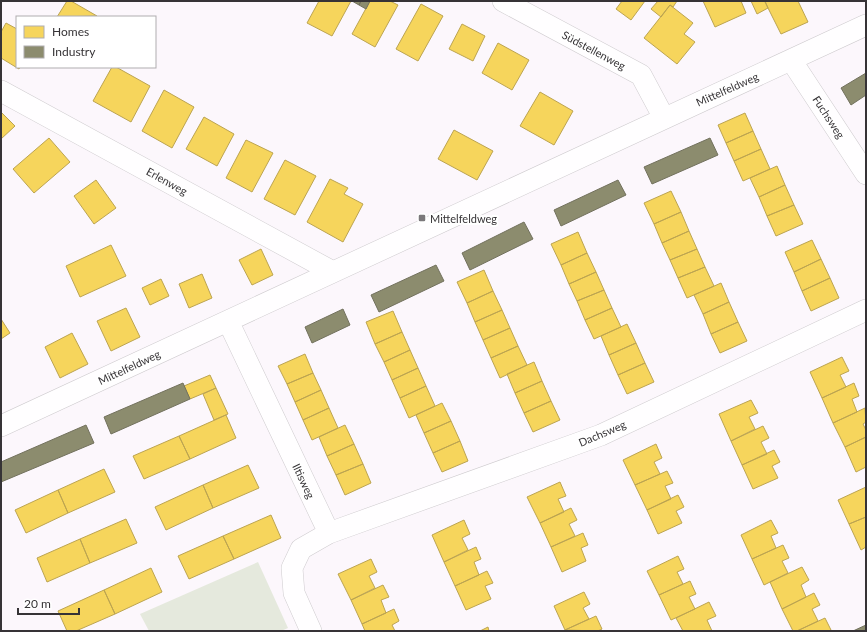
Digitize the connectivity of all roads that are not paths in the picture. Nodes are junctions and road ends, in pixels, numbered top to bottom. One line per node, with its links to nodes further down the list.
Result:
1 (504, 1): 5 (street, Südstellenweg)
2 (866, 24): 3 (street, Mittelfeldweg)
3 (791, 60): 5 (street, Mittelfeldweg); 6 (street, Fuchsweg)
4 (1, 91): 7 (street, Erlenweg)
5 (664, 118): 7 (street, Mittelfeldweg)
6 (866, 174)
7 (333, 272): 9 (street, Mittelfeldweg)
8 (866, 310): 11 (street, Dachsweg)
9 (228, 321): 10 (street, Mittelfeldweg); 11 (street, Iltisweg)
10 (1, 426)
11 (329, 533): 12 (street)
12 (311, 631)

